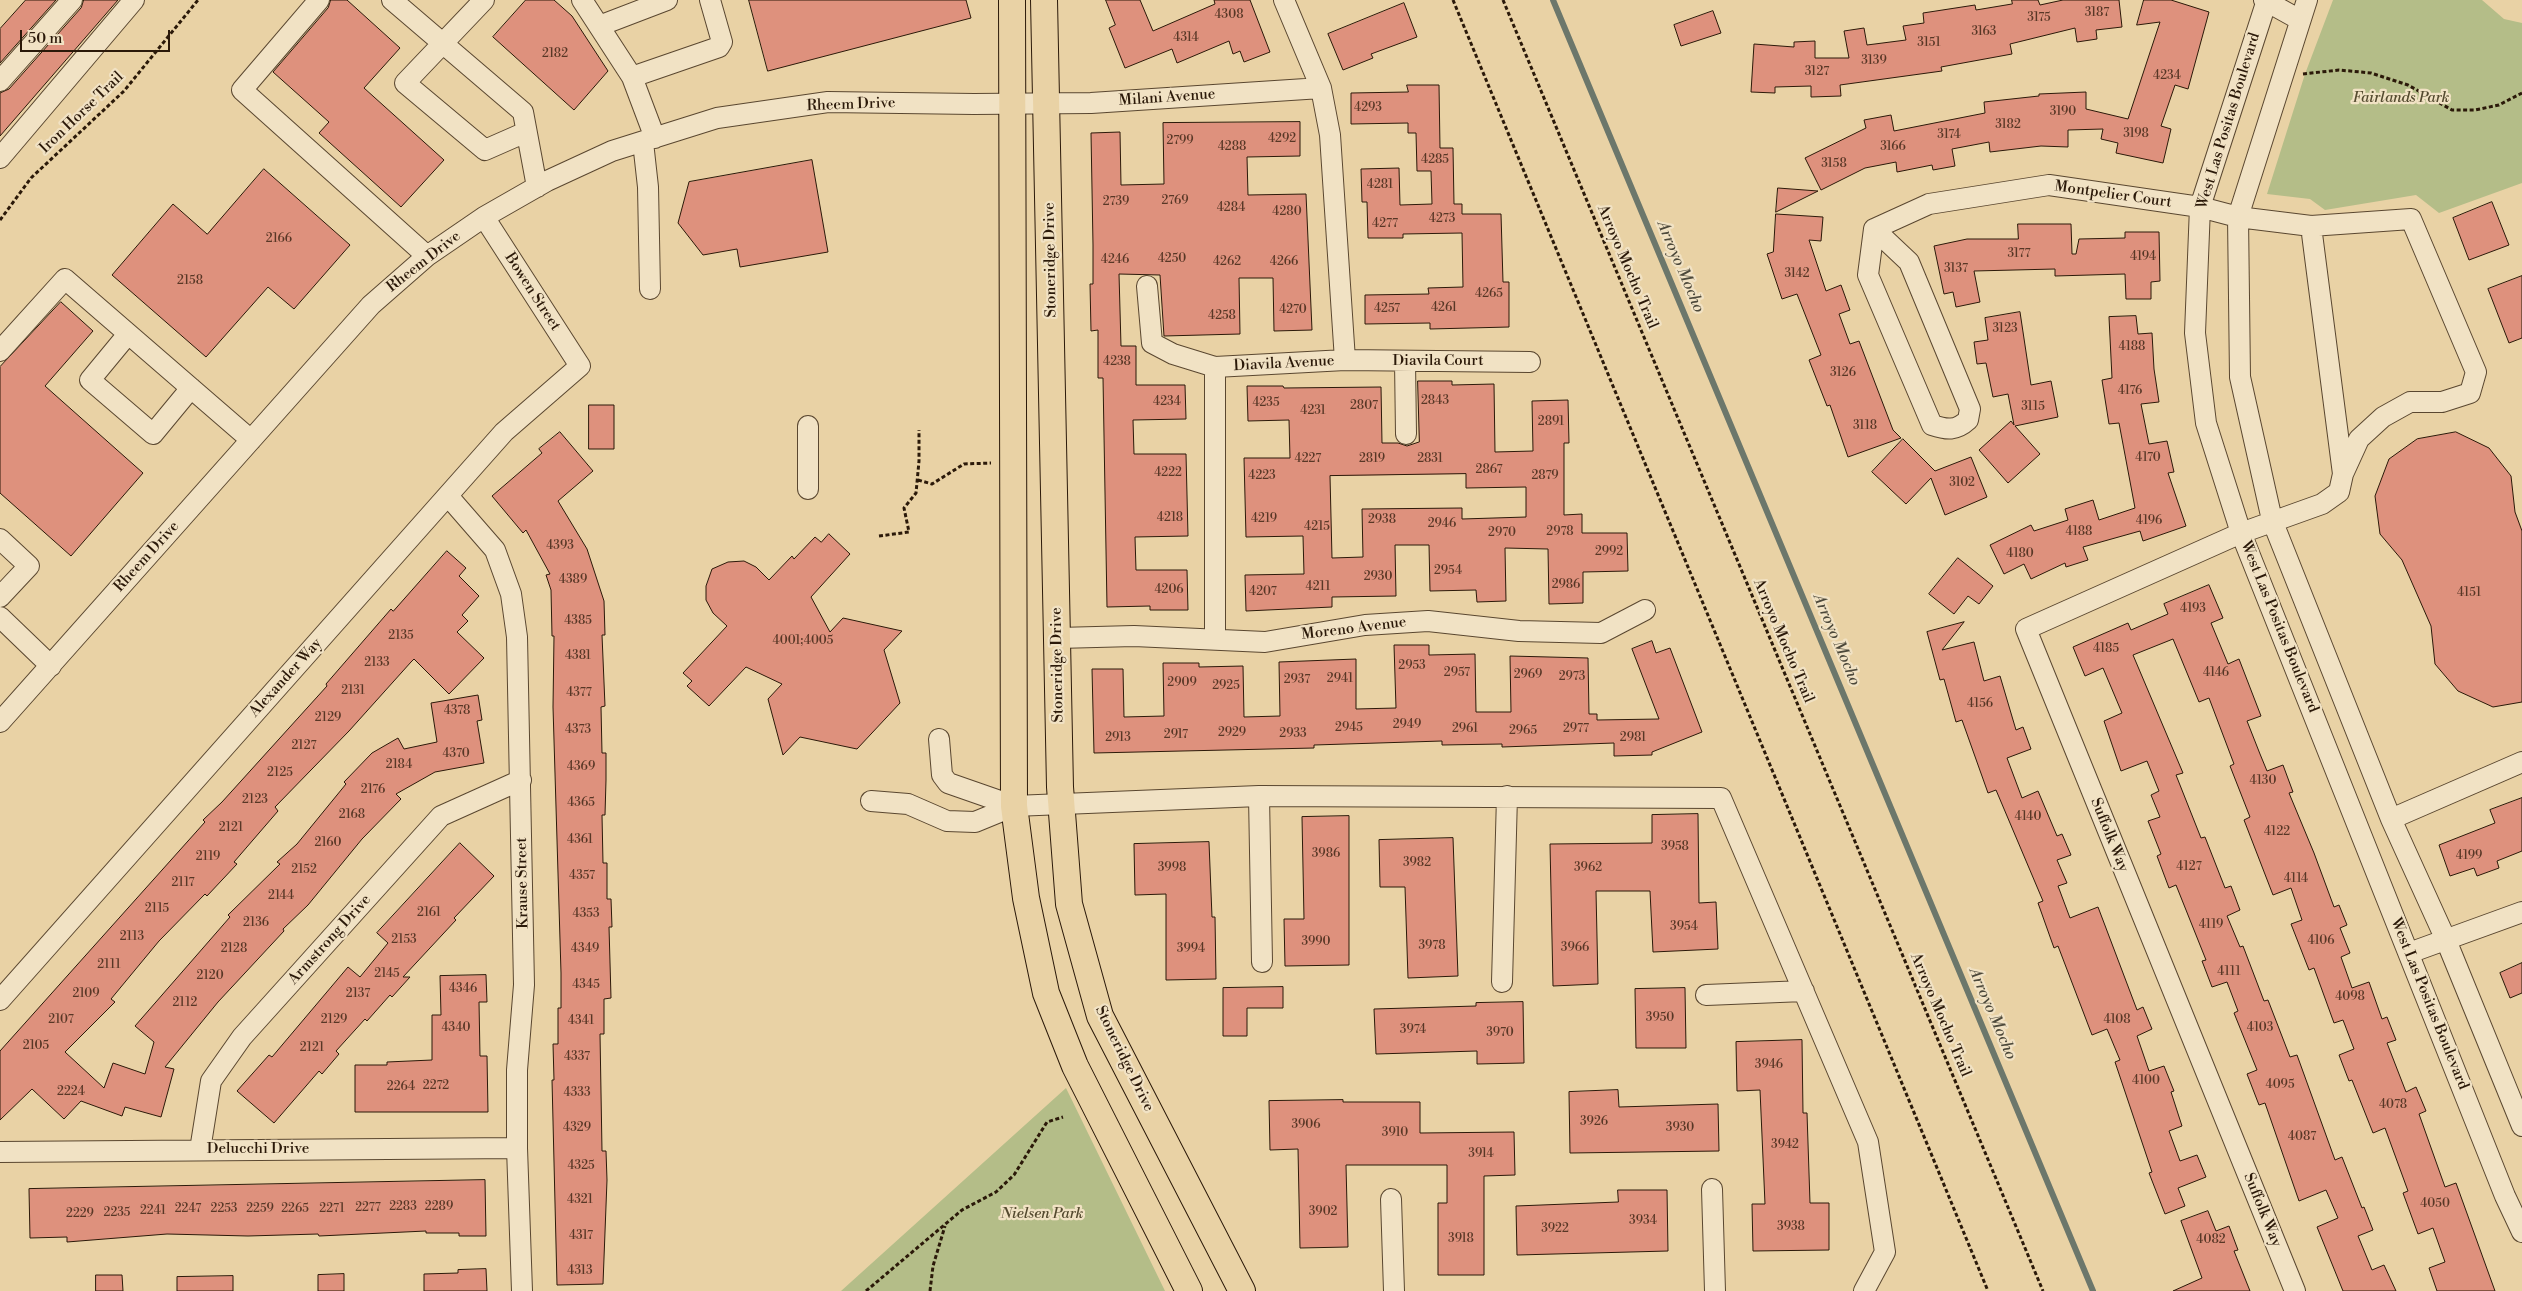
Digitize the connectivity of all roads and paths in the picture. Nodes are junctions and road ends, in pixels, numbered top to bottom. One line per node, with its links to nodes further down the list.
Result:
1 (72, 0): 22 (street)
2 (134, 0): 29 (street)
3 (198, 0): 34 (path, Iron Horse Trail)
4 (319, 0): 37 (street)
5 (392, 0): 19 (street)
6 (484, 0): 19 (street)
7 (582, 0): 18 (street)
8 (667, 0): 18 (street)
9 (710, 0): 21 (street)
10 (1012, 0): 26 (main road)
11 (1044, 0): 25 (main road, Stoneridge Drive)
12 (1284, 0): 23 (street, Diavila Avenue)
13 (1453, 0): 102 (path)
14 (1503, 0): 103 (path, Arroyo Mocho Trail)
15 (2266, 0): 17 (street); 31 (street, West Las Positas Boulevard)
16 (2307, 0): 17 (street)
17 (2300, 20): 20 (street)
18 (599, 26): 21 (street)
19 (444, 43): 27 (street); 27 (street)
20 (2283, 75): 24 (path); 33 (street)
21 (632, 77): 28 (street)
22 (0, 81)
23 (1321, 88): 25 (street, Milani Avenue); 42 (street, Diavila Avenue)
24 (2522, 93)
25 (1048, 102): 26 (street, Milani Avenue); 64 (main road, Stoneridge Drive)
26 (1012, 103): 28 (street, Rheem Drive); 52 (main road)
27 (526, 132): 30 (street)
28 (649, 140): 30 (street, Rheem Drive); 39 (street)
29 (2, 152)
30 (537, 187): 32 (street, Rheem Drive)
31 (2200, 208): 33 (street, Montpelier Court); 36 (street, Montpelier Court); 58 (street, West Las Positas Boulevard)
32 (484, 217): 37 (street, Rheem Drive); 45 (street, Bowen Street)
33 (2238, 217): 35 (street, Montpelier Court); 57 (street)
34 (0, 220)
35 (2311, 226): 53 (street); 53 (street, Montpelier Court)
36 (1874, 228): 36 (street)
37 (427, 256): 51 (street, Rheem Drive)
38 (1146, 286): 46 (street)
39 (650, 289)
40 (128, 334): 41 (street); 47 (street); 47 (street)
41 (0, 351)
42 (1345, 360): 43 (street, Diavila Court); 46 (street, Diavila Avenue)
43 (1405, 361): 44 (street, Diavila Court); 50 (street)
44 (1530, 362)
45 (580, 366): 56 (street, Alexander Way)
46 (1215, 367): 65 (street, Diavila Avenue)
47 (191, 388): 51 (street)
48 (808, 426): 55 (street)
49 (919, 430): 54 (path)
50 (1406, 434)
51 (251, 440): 66 (street, Rheem Drive)
52 (1013, 462): 54 (path); 75 (main road)
53 (2343, 474): 57 (street, Suffolk Way)
54 (918, 480): 59 (path)
55 (808, 489)
56 (448, 496): 70 (street, Krause Street); 84 (street, Alexander Way)
57 (2272, 520): 58 (street, Suffolk Way); 76 (street)
58 (2241, 533): 79 (street, West Las Positas Boulevard); 104 (street, Suffolk Way)
59 (879, 536)
60 (0, 539): 61 (street)
61 (0, 597)
62 (1645, 610): 65 (street, Moreno Avenue)
63 (0, 617): 66 (street)
64 (1058, 638): 65 (street, Moreno Avenue); 74 (main road, Stoneridge Drive)
65 (1216, 638)
66 (50, 666): 67 (street, Rheem Drive)
67 (0, 722)
68 (939, 739): 75 (street)
69 (2522, 762): 76 (street)
70 (521, 780): 87 (street, Krause Street); 88 (street, Armstrong Drive)
71 (1259, 796): 72 (street); 74 (street); 80 (street)
72 (1507, 796): 81 (street); 82 (street)
73 (872, 801): 75 (street)
74 (1061, 804): 75 (street); 98 (main road, Stoneridge Drive)
75 (1014, 806): 97 (main road)
76 (2391, 819): 78 (street)
77 (2522, 912): 78 (street)
78 (2446, 940): 79 (street); 86 (street)
79 (2409, 953): 93 (street, West Las Positas Boulevard)
80 (1262, 962)
81 (1502, 982)
82 (1804, 991): 83 (street); 101 (street)
83 (1706, 995)
84 (0, 1000)
85 (1063, 1117): 92 (path)
86 (2522, 1126)
87 (517, 1148): 88 (street, Delucchi Drive); 94 (street, Krause Street)
88 (200, 1150): 89 (street, Delucchi Drive)
89 (0, 1152)
90 (1712, 1189): 100 (street)
91 (1391, 1199): 99 (street)
92 (945, 1226): 95 (path); 96 (path)
93 (2522, 1232)
94 (522, 1291)
95 (866, 1291)
96 (930, 1291)
97 (1189, 1291)
98 (1242, 1291)
99 (1394, 1291)
100 (1715, 1291)
101 (1864, 1291)
102 (1988, 1291)
103 (2043, 1291)
104 (2295, 1291)

